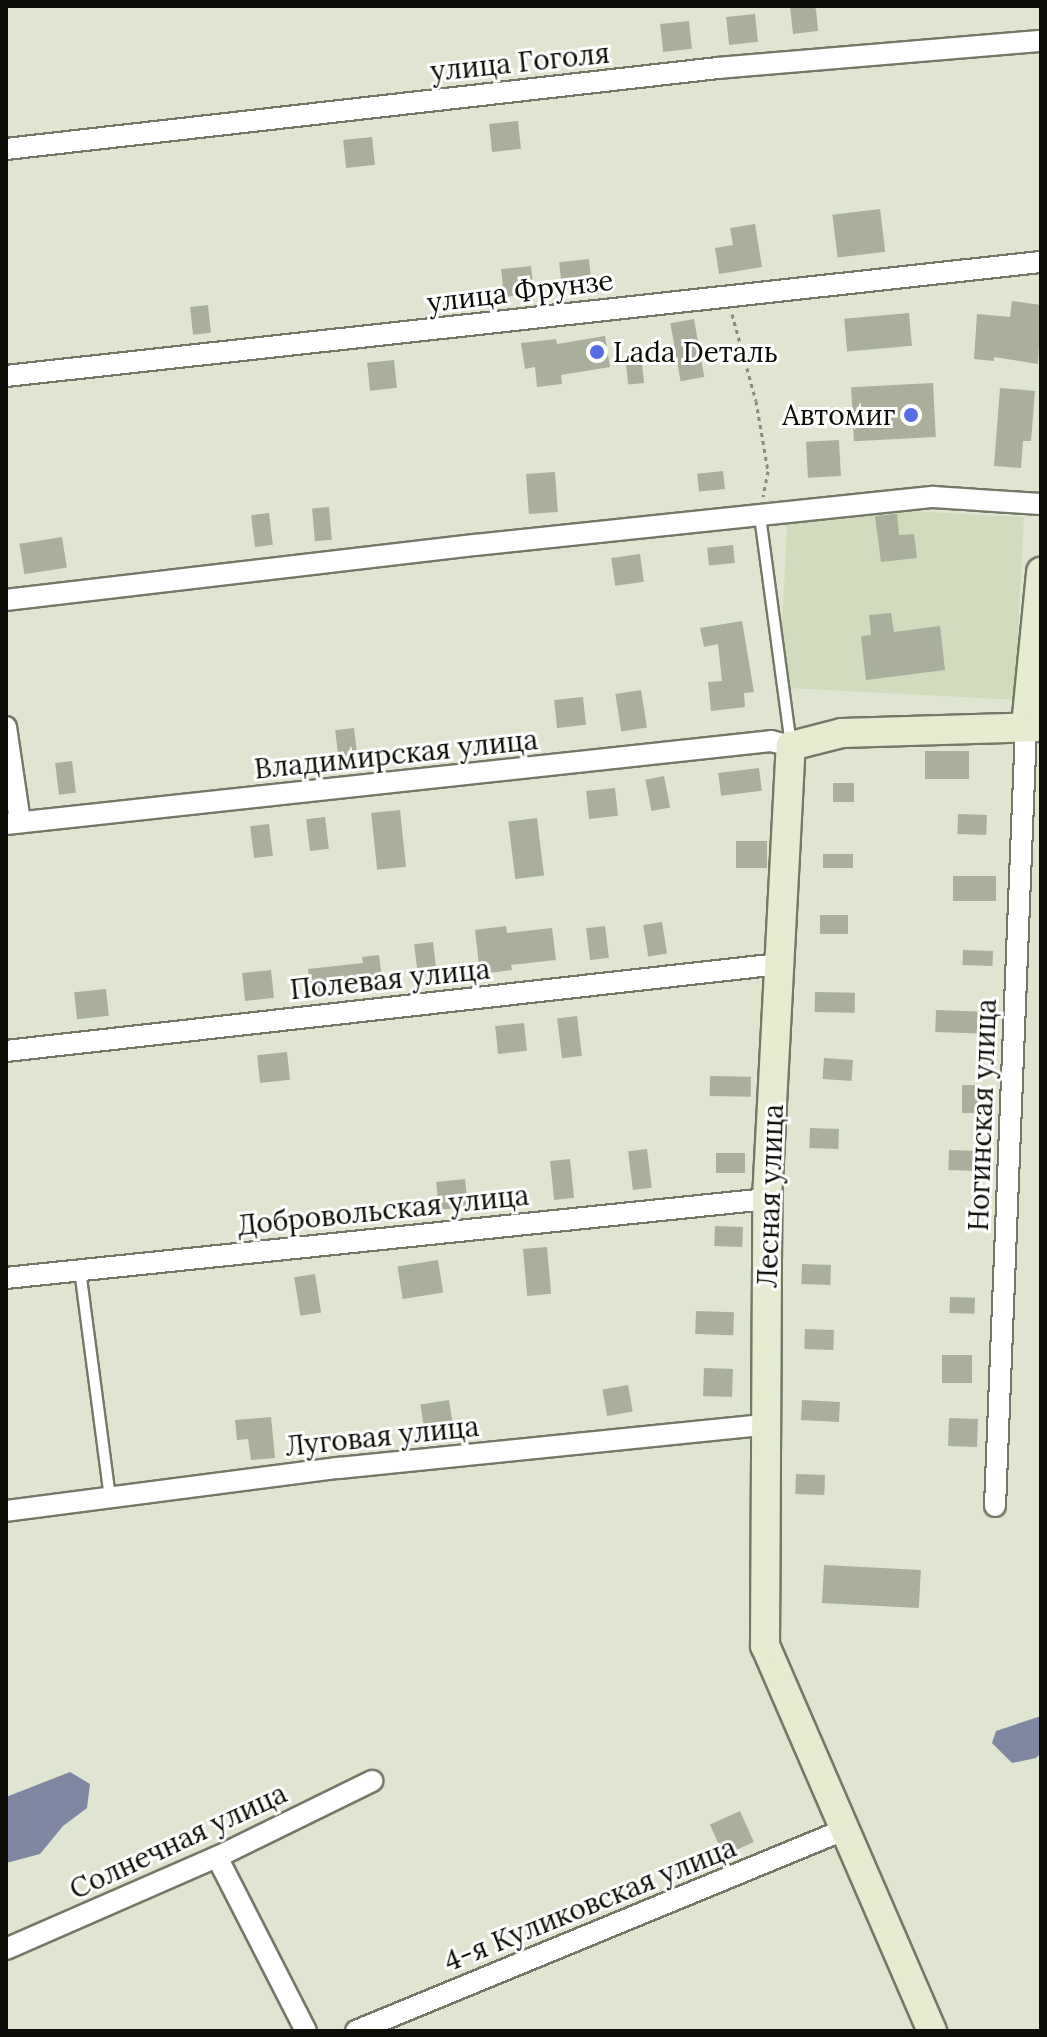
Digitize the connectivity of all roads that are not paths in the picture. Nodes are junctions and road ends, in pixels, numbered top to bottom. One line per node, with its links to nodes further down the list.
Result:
1 (1041, 41): 2 (street, улица Гоголя)
2 (6, 149)
3 (1041, 262): 4 (street, улица Фрунзе)
4 (6, 376)
5 (1041, 504): 6 (street)
6 (760, 516): 8 (street); 11 (lane)
7 (1041, 572): 10 (street)
8 (6, 600)
9 (6, 727): 12 (street)
10 (1034, 727): 11 (street); 20 (street, Ногинская улица)
11 (791, 746): 12 (street, Владимирская улица); 13 (street, Лесная улица)
12 (13, 823)
13 (779, 964): 14 (street, Полевая улица); 15 (street, Лесная улица)
14 (6, 1051)
15 (767, 1199): 16 (street, Добровольская улица); 18 (street, Лесная улица)
16 (80, 1270): 17 (street, Добровольская улица); 19 (lane)
17 (6, 1278)
18 (766, 1425): 19 (street, Луговая улица); 23 (street, Лесная улица)
19 (110, 1497): 21 (street, Луговая улица)
20 (995, 1506)
21 (6, 1511)
22 (372, 1781): 24 (street, Солнечная улица)
23 (846, 1829): 27 (street, 4-я Куликовская улица); 28 (street)
24 (217, 1857): 25 (street, Солнечная улица); 26 (street)
25 (6, 1949)
26 (306, 2031)
27 (356, 2031)
28 (932, 2031)

